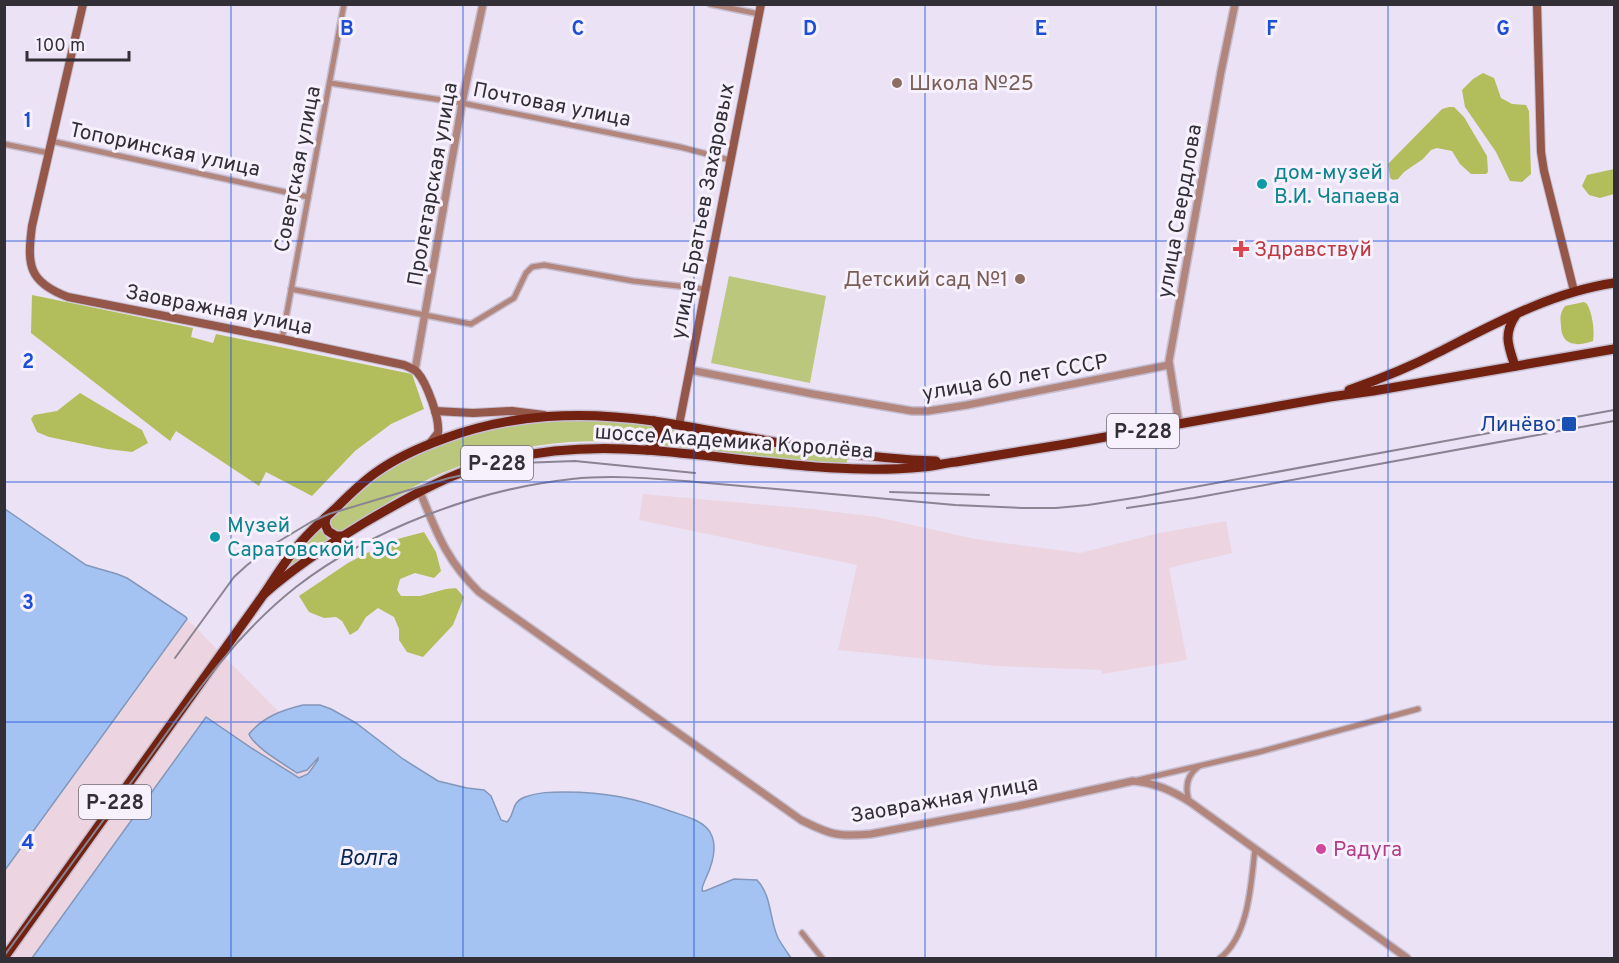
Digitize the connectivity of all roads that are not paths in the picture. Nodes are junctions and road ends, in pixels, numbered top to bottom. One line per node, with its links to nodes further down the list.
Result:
1 (83, 4): 11 (main road)
2 (344, 4): 9 (street, Советская улица)
3 (483, 4): 10 (street, Пролетарская улица)
4 (710, 4): 8 (street)
5 (761, 4): 8 (main road, улица Братьев Захаровых)
6 (1235, 4): 24 (street, улица Свердлова)
7 (1537, 4): 19 (main road)
8 (759, 14): 14 (main road, улица Братьев Захаровых)
9 (330, 83): 10 (street, Почтовая улица); 15 (street, Советская улица)
10 (462, 103): 14 (street, Почтовая улица); 21 (street, Пролетарская улица)
11 (51, 141): 13 (main road); 15 (street, Топоринская улица)
12 (4, 144): 13 (street, Топоринская улица)
13 (49, 153): 22 (main road, Заовражная улица)
14 (730, 160): 18 (main road, улица Братьев Захаровых)
15 (308, 197): 17 (street, Советская улица)
16 (1614, 283): 19 (highway, шоссе Академика Королёва / Р-228)
17 (291, 289): 21 (street); 22 (street, Советская улица)
18 (705, 289): 21 (street); 27 (main road, улица Братьев Захаровых)
19 (1574, 291): 20 (highway, шоссе Академика Королёва / Р-228)
20 (1516, 315): 25 (highway); 28 (highway, шоссе Академика Королёва / Р-228)
21 (425, 316): 26 (street, Пролетарская улица)
22 (282, 339): 26 (main road, Заовражная улица)
23 (1614, 349): 25 (highway, шоссе Академика Королёва / Р-228)
24 (1169, 365): 27 (street, улица 60 лет СССР); 32 (street, улица Свердлова)
25 (1515, 366): 28 (highway, шоссе Академика Королёва / Р-228)
26 (415, 370): 29 (main road)
27 (690, 370): 33 (main road, улица Братьев Захаровых)
28 (1330, 397): 32 (highway, шоссе Академика Королёва / Р-228)
29 (435, 411): 30 (main road); 34 (main road)
30 (549, 415): 31 (highway, шоссе Академика Королёва / Р-228); 34 (highway, шоссе Академика Королёва / Р-228)
31 (654, 421): 33 (highway, шоссе Академика Королёва / Р-228); 35 (highway)
32 (1179, 424): 36 (highway, шоссе Академика Королёва / Р-228)
33 (679, 425): 36 (highway, шоссе Академика Королёва / Р-228)
34 (428, 445): 38 (highway, шоссе Академика Королёва / Р-228)
35 (647, 450): 36 (highway, шоссе Академика Королёва / Р-228); 37 (highway, шоссе Академика Королёва / Р-228)
36 (956, 462)
37 (420, 492): 39 (highway, шоссе Академика Королёва / Р-228); 43 (street, Заовражная улица)
38 (326, 517): 39 (highway); 40 (highway, шоссе Академика Королёва / Р-228)
39 (343, 536): 40 (highway, шоссе Академика Королёва / Р-228)
40 (264, 594): 47 (highway, Р-228)
41 (1418, 709): 42 (street)
42 (1199, 766): 43 (street); 44 (street)
43 (1133, 781): 44 (street, Заовражная улица)
44 (1190, 802): 45 (street, Заовражная улица)
45 (1255, 849): 49 (street); 50 (street, Заовражная улица)
46 (802, 933): 48 (street)
47 (4, 958)
48 (822, 958)
49 (1220, 958)
50 (1407, 958)

